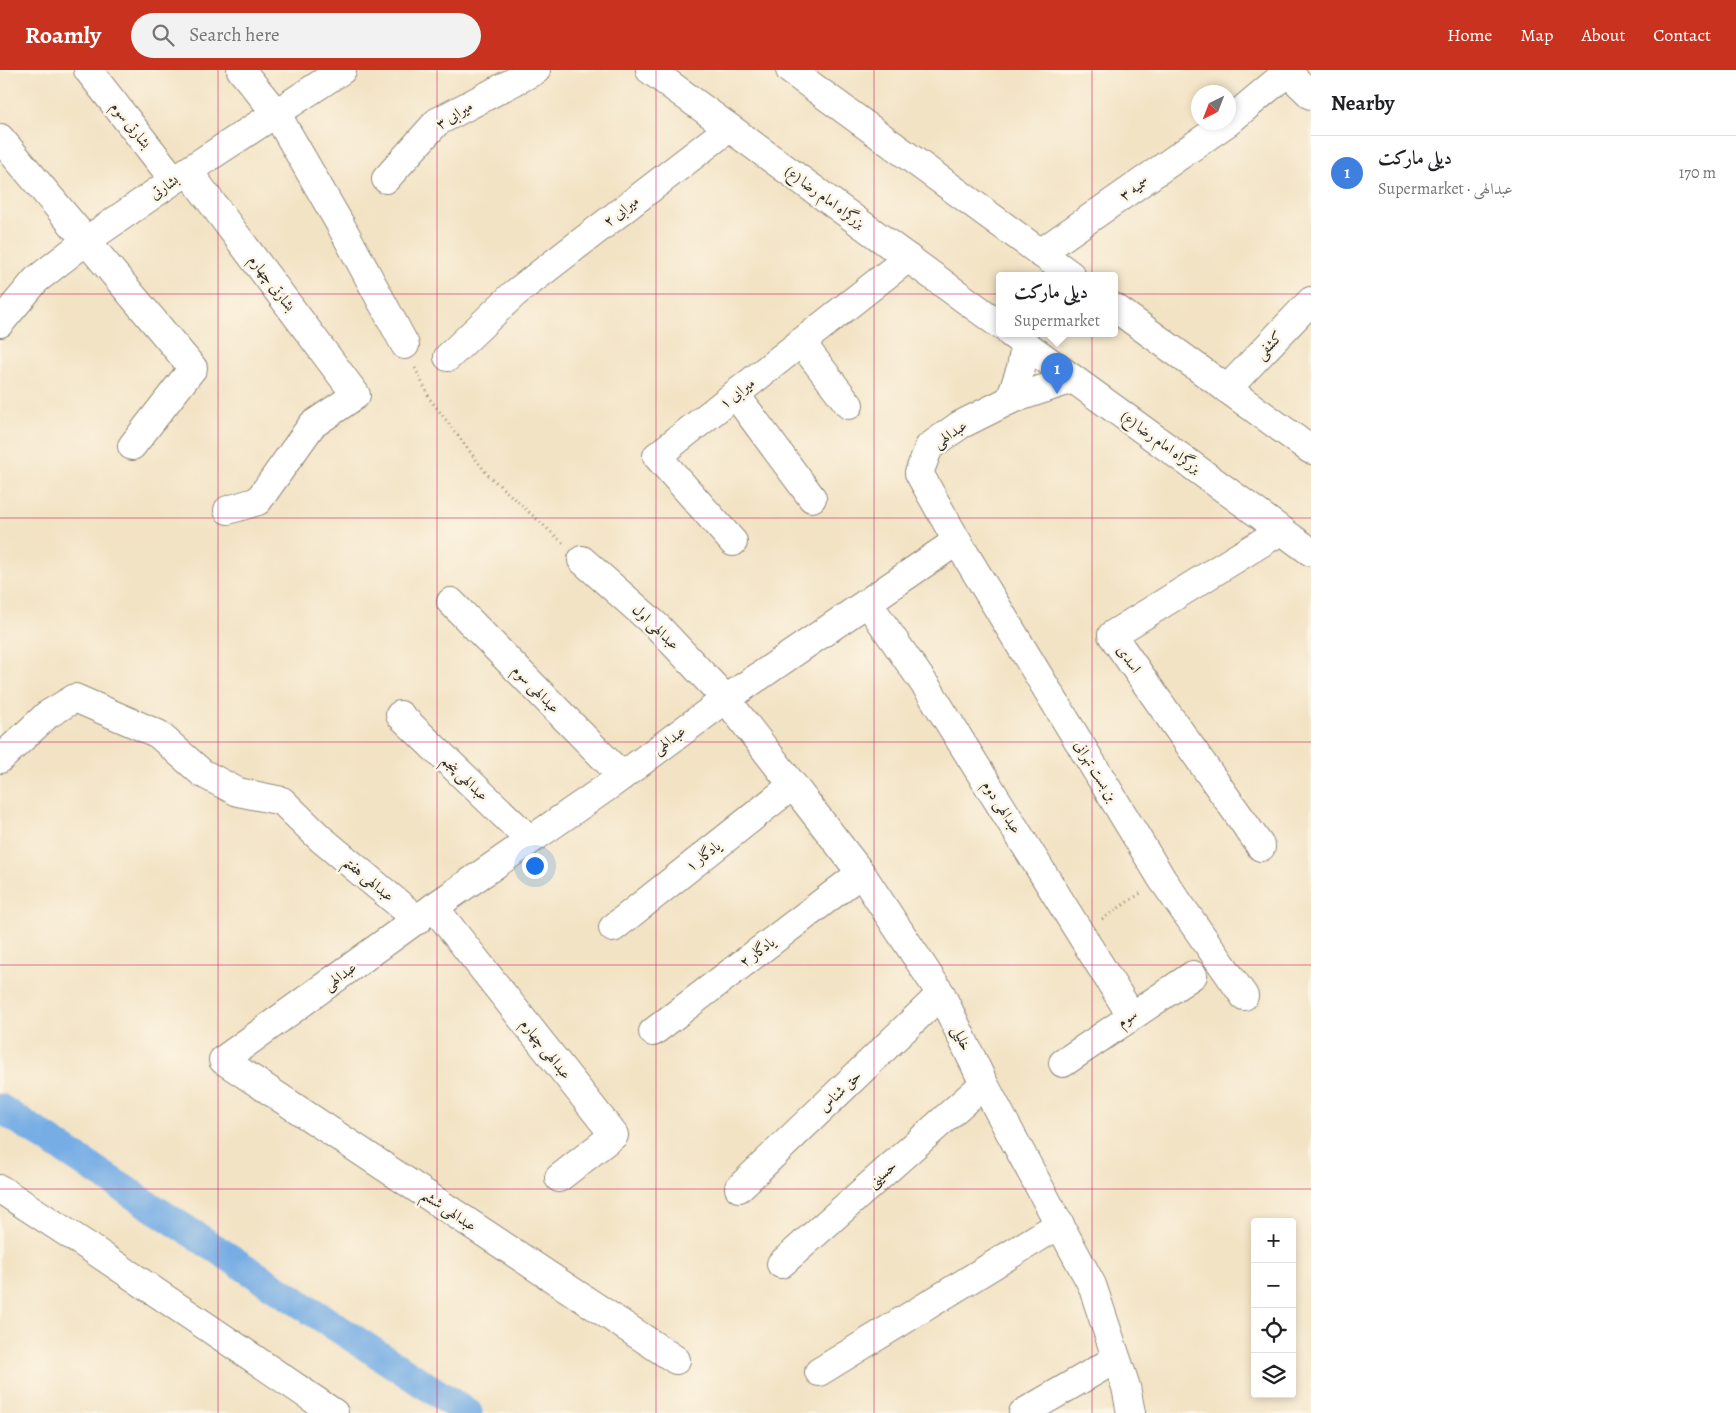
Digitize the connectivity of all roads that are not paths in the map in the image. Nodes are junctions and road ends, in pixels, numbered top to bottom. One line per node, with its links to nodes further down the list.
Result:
1 (88, 70): 14 (main road, بشارتی سوم)
2 (241, 70): 9 (main road)
3 (342, 70): 9 (main road, بشارتی)
4 (536, 70): 15 (main road, میرابی ۳)
5 (650, 70): 11 (main road, بزرگراه امام رضا (ع))
6 (790, 70): 17 (main road)
7 (1287, 71): 8 (main road); 10 (main road, سمیه ۳)
8 (1311, 95)
9 (276, 113): 14 (main road, بشارتی); 26 (main road)
10 (1236, 115)
11 (729, 128): 18 (main road, بزرگراه امام رضا (ع)); 27 (main road, میرابی ۲)
12 (1216, 130): 17 (main road, سمیه ۳)
13 (0, 138): 16 (main road)
14 (181, 175): 16 (main road, بشارتی); 36 (main road, بشارتی چهارم)
15 (386, 179)
16 (86, 241): 23 (main road, بشارتی); 33 (main road)
17 (1040, 252): 19 (main road)
18 (908, 258): 22 (main road, بزرگراه امام رضا (ع)); 25 (main road, میرابی ۱)
19 (1067, 272)
20 (1311, 301): 29 (main road, کشفی)
21 (1118, 310): 29 (main road)
22 (996, 322)
23 (0, 323)
24 (1018, 338): 28 (main road, بزرگراه امام رضا (ع)); 31 (main road)
25 (801, 342): 30 (main road, میرابی ۱); 32 (main road)
26 (405, 345)
27 (448, 357)
28 (1073, 378): 31 (main road, عبدالهی); 37 (main road, بزرگراه امام رضا (ع))
29 (1227, 389): 34 (main road)
30 (735, 394): 35 (main road); 39 (main road, میرابی ۱)
31 (1010, 400): 38 (main road, عبدالهی)
32 (849, 404)
33 (132, 446)
34 (1311, 450)
35 (812, 498)
36 (228, 510)
37 (1282, 530): 40 (main road, بزرگراه امام رضا (ع)); 50 (main road, اسدی)
38 (956, 541): 43 (main road, عبدالهی); 56 (main road, بن بست تهرانی)
39 (733, 542)
40 (1311, 552)
41 (582, 560): 44 (main road, عبدالهی اول)
42 (451, 602): 47 (main road, عبدالهی سوم)
43 (868, 603): 44 (main road, عبدالهی); 57 (main road, عبدالهی دوم)
44 (726, 699): 47 (main road, عبدالهی); 48 (main road, خلیلی)
45 (400, 715): 49 (main road, عبدالهی پنجم)
46 (0, 759): 52 (main road, عبدالهی هفتم)
47 (622, 776): 49 (main road, عبدالهی)
48 (793, 785): 51 (main road, خلیلی); 53 (main road, یادگار ۱)
49 (530, 840): 52 (main road, عبدالهی)
50 (1261, 847)
51 (861, 873): 55 (main road, خلیلی); 58 (main road, یادگار ۲)
52 (426, 914): 59 (main road, عبدالهی); 62 (main road, عبدالهی چهارم)
53 (613, 928)
54 (1193, 975): 57 (main road, سوم)
55 (941, 994): 61 (main road, خلیلی); 63 (main road, حق شناس)
56 (1244, 996)
57 (1132, 1014): 60 (main road, سوم)
58 (653, 1032)
59 (223, 1060): 68 (main road, عبدالهی ششم)
60 (1063, 1063)
61 (984, 1084): 65 (main road, خلیلی); 66 (main road, حسینی)
62 (559, 1178)
63 (739, 1188)
64 (0, 1189): 70 (main road)
65 (1060, 1224): 67 (main road, خلیلی); 69 (main road)
66 (780, 1264)
67 (1116, 1359): 71 (main road); 72 (main road, خلیلی)
68 (676, 1360)
69 (820, 1372)
70 (334, 1413)
71 (1023, 1413)
72 (1131, 1413)

